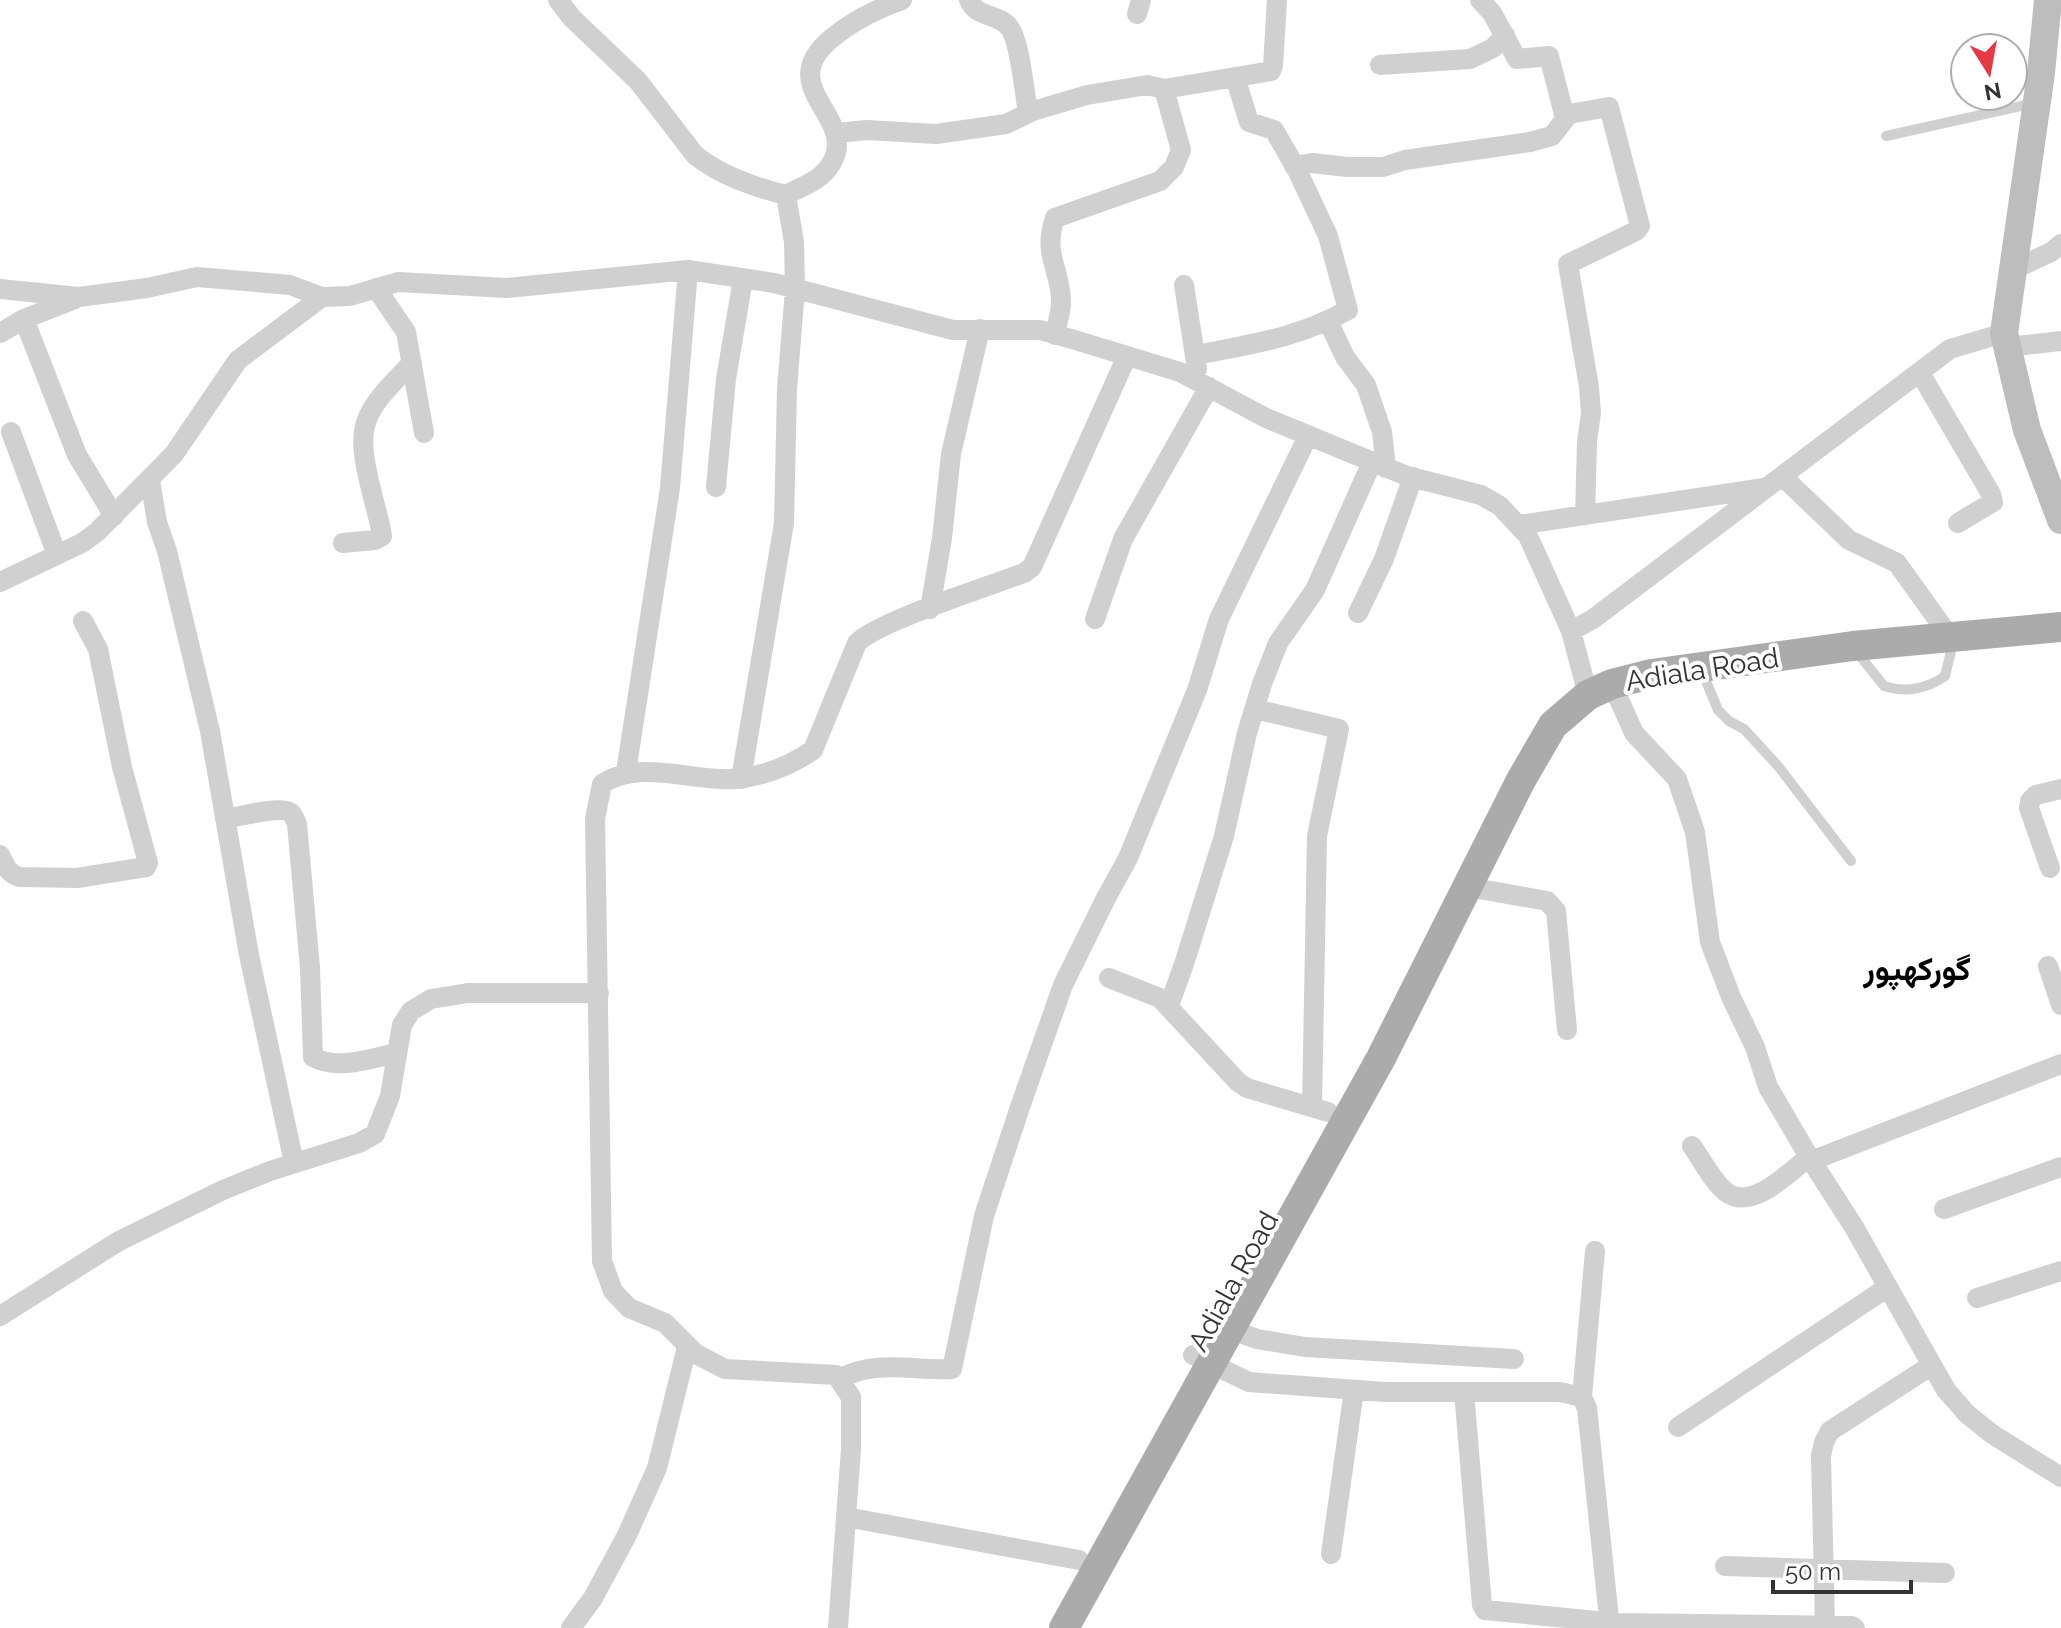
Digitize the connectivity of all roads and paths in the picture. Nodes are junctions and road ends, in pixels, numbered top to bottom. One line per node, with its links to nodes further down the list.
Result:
1 (558, 0): 17 (street)
2 (902, 0): 14 (street)
3 (969, 0): 12 (street)
4 (1277, 0): 9 (street)
5 (1480, 0): 7 (street)
6 (2048, 0): 11 (main road)
7 (1505, 35): 8 (street); 13 (street)
8 (1380, 65)
9 (1235, 77): 10 (street); 16 (street)
10 (1164, 89): 12 (street); 32 (street)
11 (2037, 103): 15 (lane); 20 (main road)
12 (1028, 114): 14 (street)
13 (1565, 118): 16 (street); 49 (street)
14 (837, 133): 17 (street)
15 (1886, 136)
16 (1294, 166): 29 (street)
17 (786, 195): 25 (street)
18 (2061, 244): 20 (street)
19 (688, 270): 21 (street); 23 (street); 67 (street)
20 (2013, 270): 33 (main road)
21 (743, 279): 25 (street); 47 (street)
22 (1184, 285): 35 (street)
23 (376, 288): 27 (street); 37 (street)
24 (0, 289): 26 (street)
25 (795, 289): 30 (street); 68 (street)
26 (79, 297): 27 (street); 28 (street)
27 (322, 297): 45 (street)
28 (24, 319): 31 (street); 50 (street)
29 (1328, 321): 35 (street); 43 (street)
30 (980, 329): 32 (street); 56 (street)
31 (0, 333)
32 (1055, 335): 36 (street)
33 (2006, 340): 34 (street); 38 (street); 48 (main road)
34 (2061, 341)
35 (1196, 355): 39 (street)
36 (1127, 356): 39 (street); 56 (street)
37 (412, 363): 41 (street); 53 (street)
38 (1920, 373): 46 (street); 51 (street)
39 (1204, 384): 42 (street); 58 (street)
40 (11, 432): 54 (street)
41 (424, 433)
42 (1308, 436): 43 (street); 100 (street)
43 (1379, 465): 44 (street); 66 (street)
44 (1413, 477): 52 (street); 57 (street)
45 (150, 480): 50 (street); 70 (street)
46 (1776, 482): 49 (street); 61 (street); 62 (street)
47 (716, 487)
48 (2060, 514)
49 (1585, 515): 52 (street)
50 (114, 516): 54 (street)
51 (1958, 523)
52 (1519, 525): 61 (street)
53 (343, 543)
54 (57, 555): 55 (street)
55 (0, 582)
56 (930, 609): 68 (street)
57 (1358, 613)
58 (1095, 619)
59 (83, 621): 71 (street)
60 (2061, 627): 62 (main road, Adiala Road)
61 (1571, 631): 65 (street)
62 (1952, 637): 63 (main road, Adiala Road); 63 (lane)
63 (1853, 646): 64 (main road, Adiala Road)
64 (1700, 667): 65 (main road, Adiala Road); 72 (lane)
65 (1600, 690): 74 (main road, Adiala Road); 86 (street)
66 (1255, 709): 80 (street); 84 (street)
67 (626, 772): 68 (street); 78 (street)
68 (741, 779)
69 (2061, 789): 73 (street)
70 (225, 819): 82 (street); 87 (street)
71 (0, 855)
72 (1851, 861)
73 (2050, 868)
74 (1468, 887): 75 (main road, Adiala Road); 81 (street)
75 (1440, 943): 84 (main road, Adiala Road); 95 (main road, Adiala Road)
76 (2048, 966): 79 (street)
77 (1109, 978): 80 (street)
78 (599, 993): 82 (street); 96 (street)
79 (2061, 1005)
80 (1169, 1006): 84 (street)
81 (1567, 1030)
82 (397, 1053): 87 (street)
83 (2061, 1064): 86 (street)
84 (1320, 1109): 98 (main road, Adiala Road)
85 (1692, 1146): 86 (street)
86 (1810, 1159): 92 (street)
87 (294, 1163): 94 (street)
88 (2061, 1167): 89 (street)
89 (1944, 1209)
90 (1595, 1251): 103 (street)
91 (2061, 1271): 93 (street)
92 (1888, 1287): 99 (street); 104 (street)
93 (1977, 1298)
94 (0, 1316)
95 (1229, 1329): 97 (street); 98 (main road, Adiala Road)
96 (687, 1347): 100 (street); 115 (street)
97 (1514, 1359)
98 (1201, 1360): 101 (street); 108 (main road, Adiala Road); 118 (main road, Adiala Road)
99 (1932, 1365): 105 (street); 110 (street)
100 (839, 1379): 106 (street)
101 (1354, 1390): 102 (street); 107 (street)
102 (1464, 1392): 103 (street); 112 (street)
103 (1582, 1397): 112 (street)
104 (1678, 1427)
105 (2061, 1477)
106 (846, 1517): 108 (street); 116 (street)
107 (1331, 1554)
108 (1079, 1560): 117 (main road, Adiala Road)
109 (1725, 1566): 110 (street)
110 (1823, 1568): 111 (street); 114 (street)
111 (1945, 1573)
112 (1610, 1625): 113 (street)
113 (1708, 1626): 114 (street)
114 (1818, 1627): 119 (street)
115 (571, 1628)
116 (838, 1628)
117 (1042, 1628)
118 (1064, 1628)
119 (1855, 1628)

